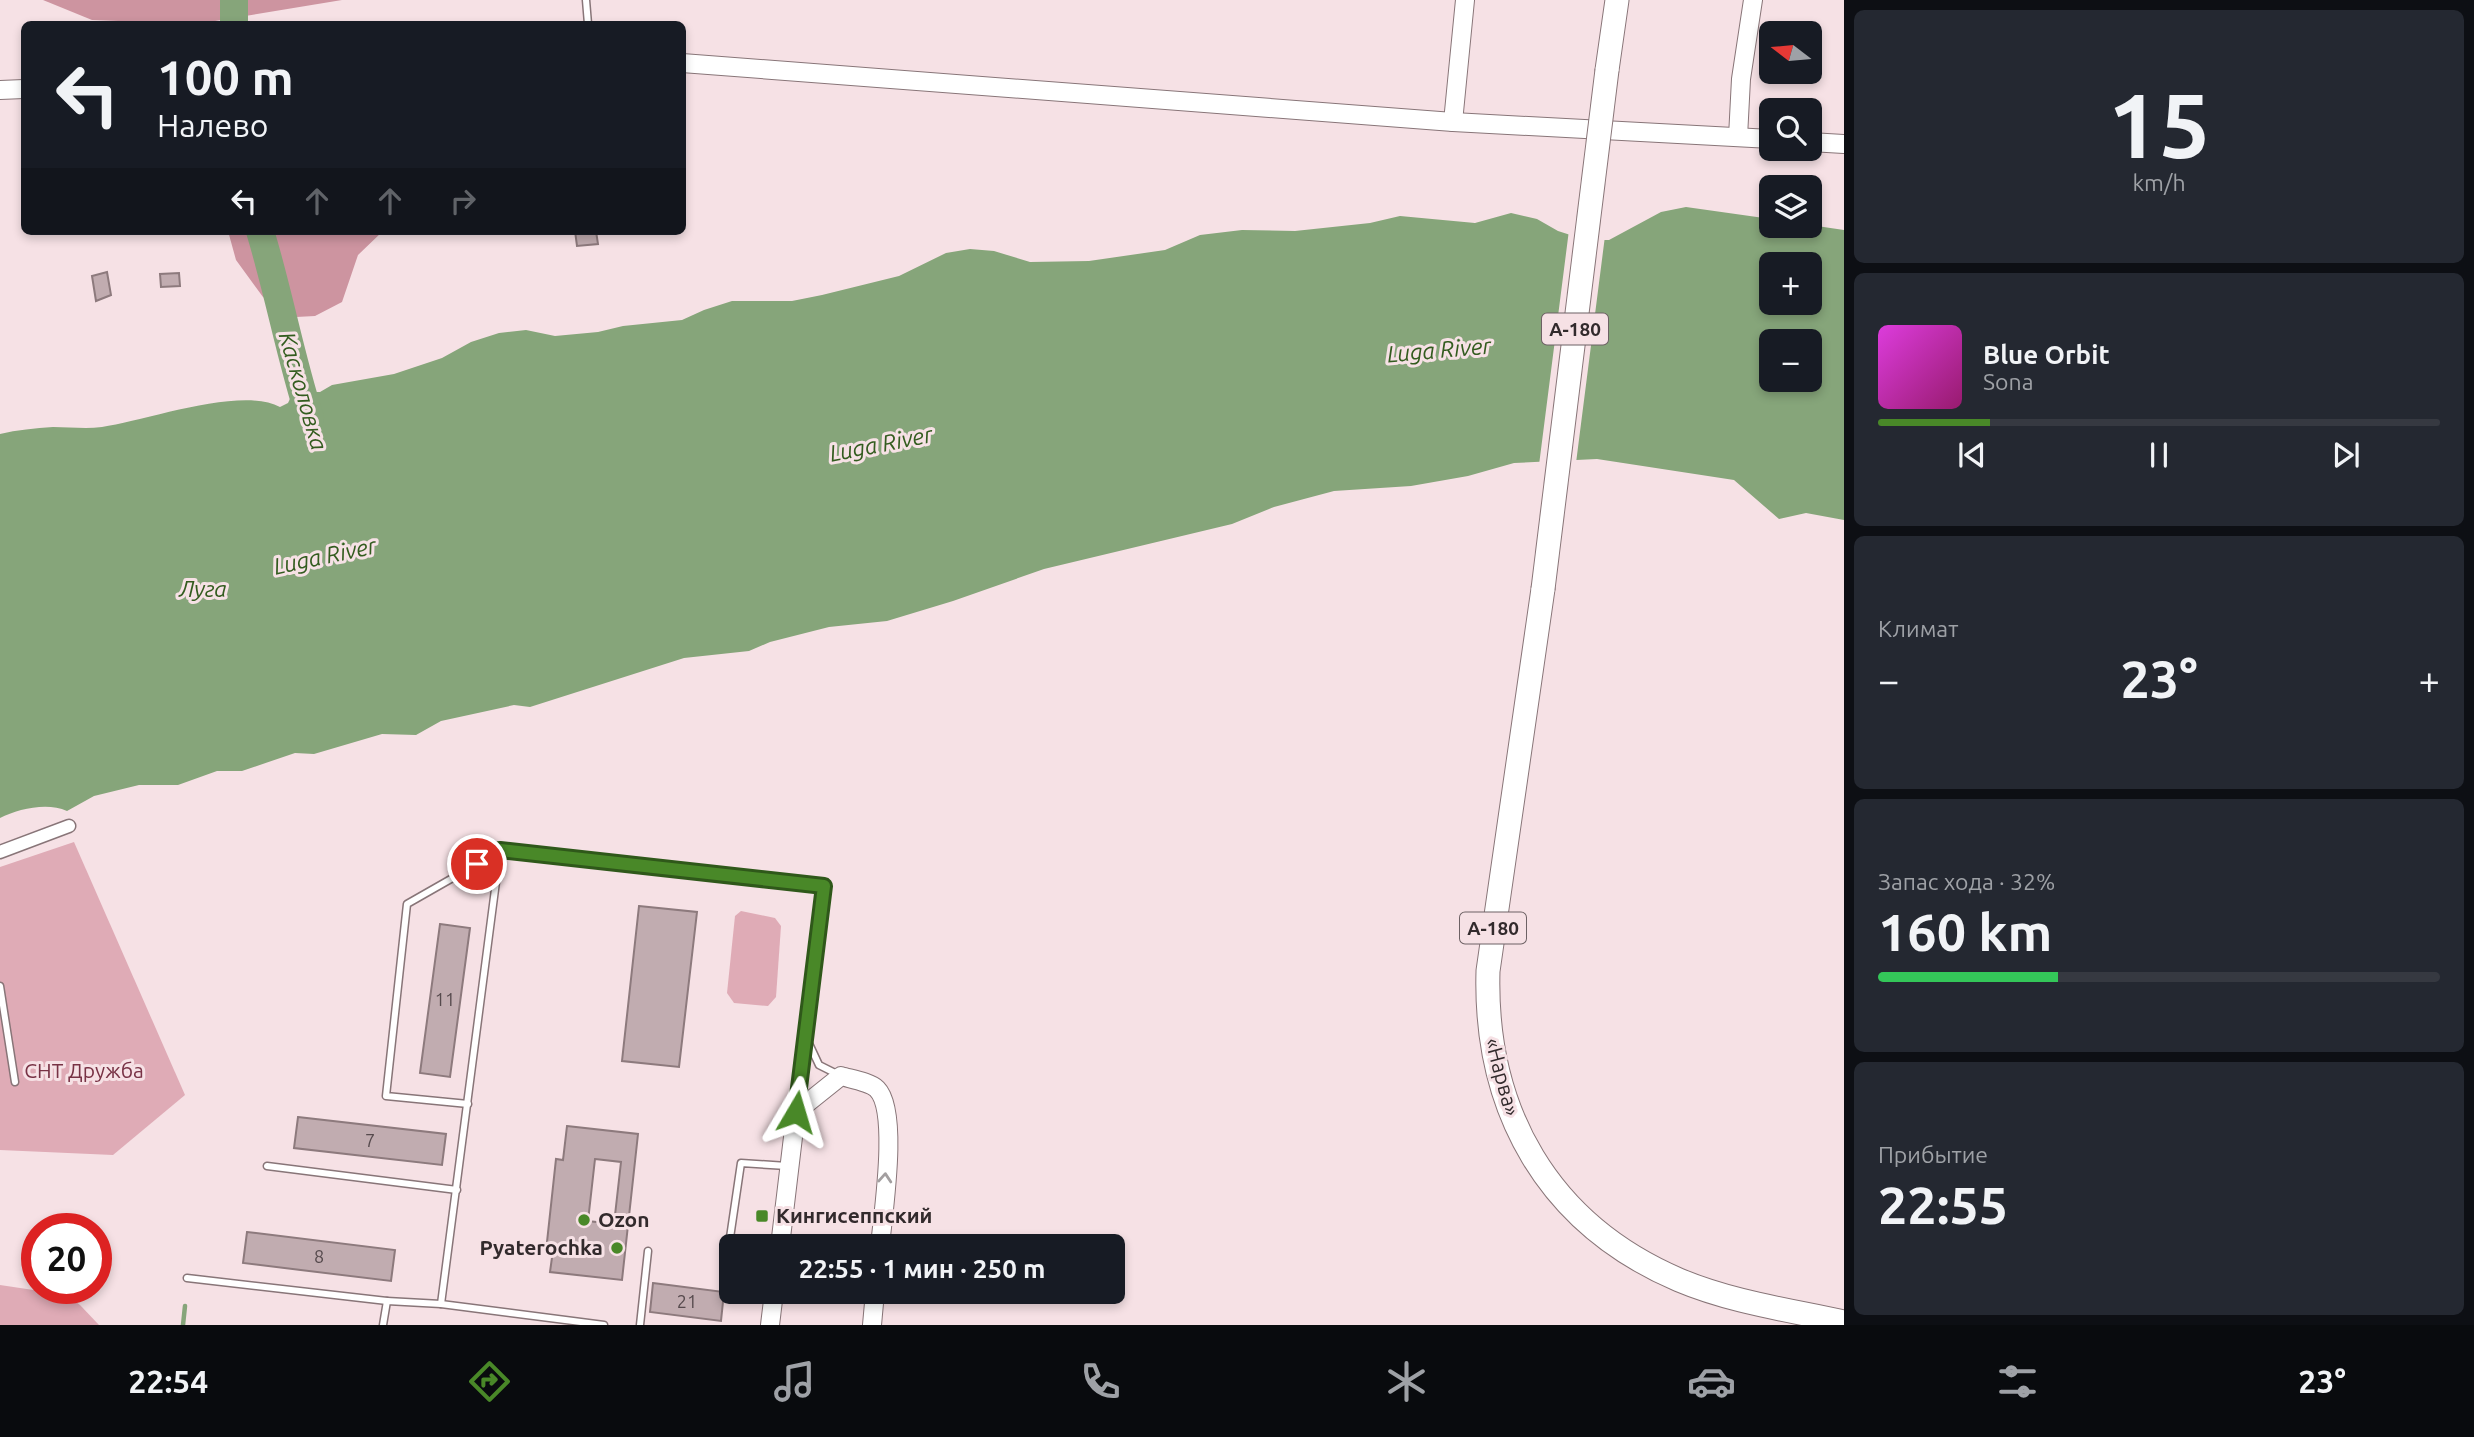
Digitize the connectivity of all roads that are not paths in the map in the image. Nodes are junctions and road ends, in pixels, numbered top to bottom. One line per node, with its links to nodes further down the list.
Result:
1 (586, 0): 5 (lane)
2 (1465, 0): 9 (street)
3 (1616, 0): 35 (highway, «Нарва» / А-180, bridge)
4 (1752, 0): 10 (street)
5 (588, 21)
6 (686, 63): 9 (street)
7 (21, 89): 8 (street)
8 (0, 90)
9 (1453, 122): 10 (street)
10 (1738, 137): 11 (street)
11 (1759, 138)
12 (1822, 143): 13 (street)
13 (1844, 144)
14 (69, 827): 16 (street)
15 (500, 850): 18 (lane); 21 (lane); 21 (lane)
16 (0, 852)
17 (0, 986): 20 (lane)
18 (805, 1035): 19 (lane); 22 (lane)
19 (841, 1076): 22 (street); 28 (street, one-way to 19)
20 (15, 1082)
21 (468, 1104): 25 (lane)
22 (796, 1112): 24 (street)
23 (267, 1166): 25 (lane)
24 (789, 1166): 26 (lane); 27 (street)
25 (457, 1190): 32 (lane)
26 (731, 1234)
27 (781, 1234)
28 (881, 1234)
29 (648, 1251): 38 (lane)
30 (187, 1278): 31 (lane)
31 (387, 1301): 32 (lane); 36 (lane)
32 (441, 1304): 37 (lane)
33 (773, 1304): 39 (street)
34 (874, 1304): 40 (street)
35 (1844, 1322)
36 (383, 1325)
37 (604, 1325)
38 (640, 1325)
39 (771, 1325)
40 (872, 1325)

